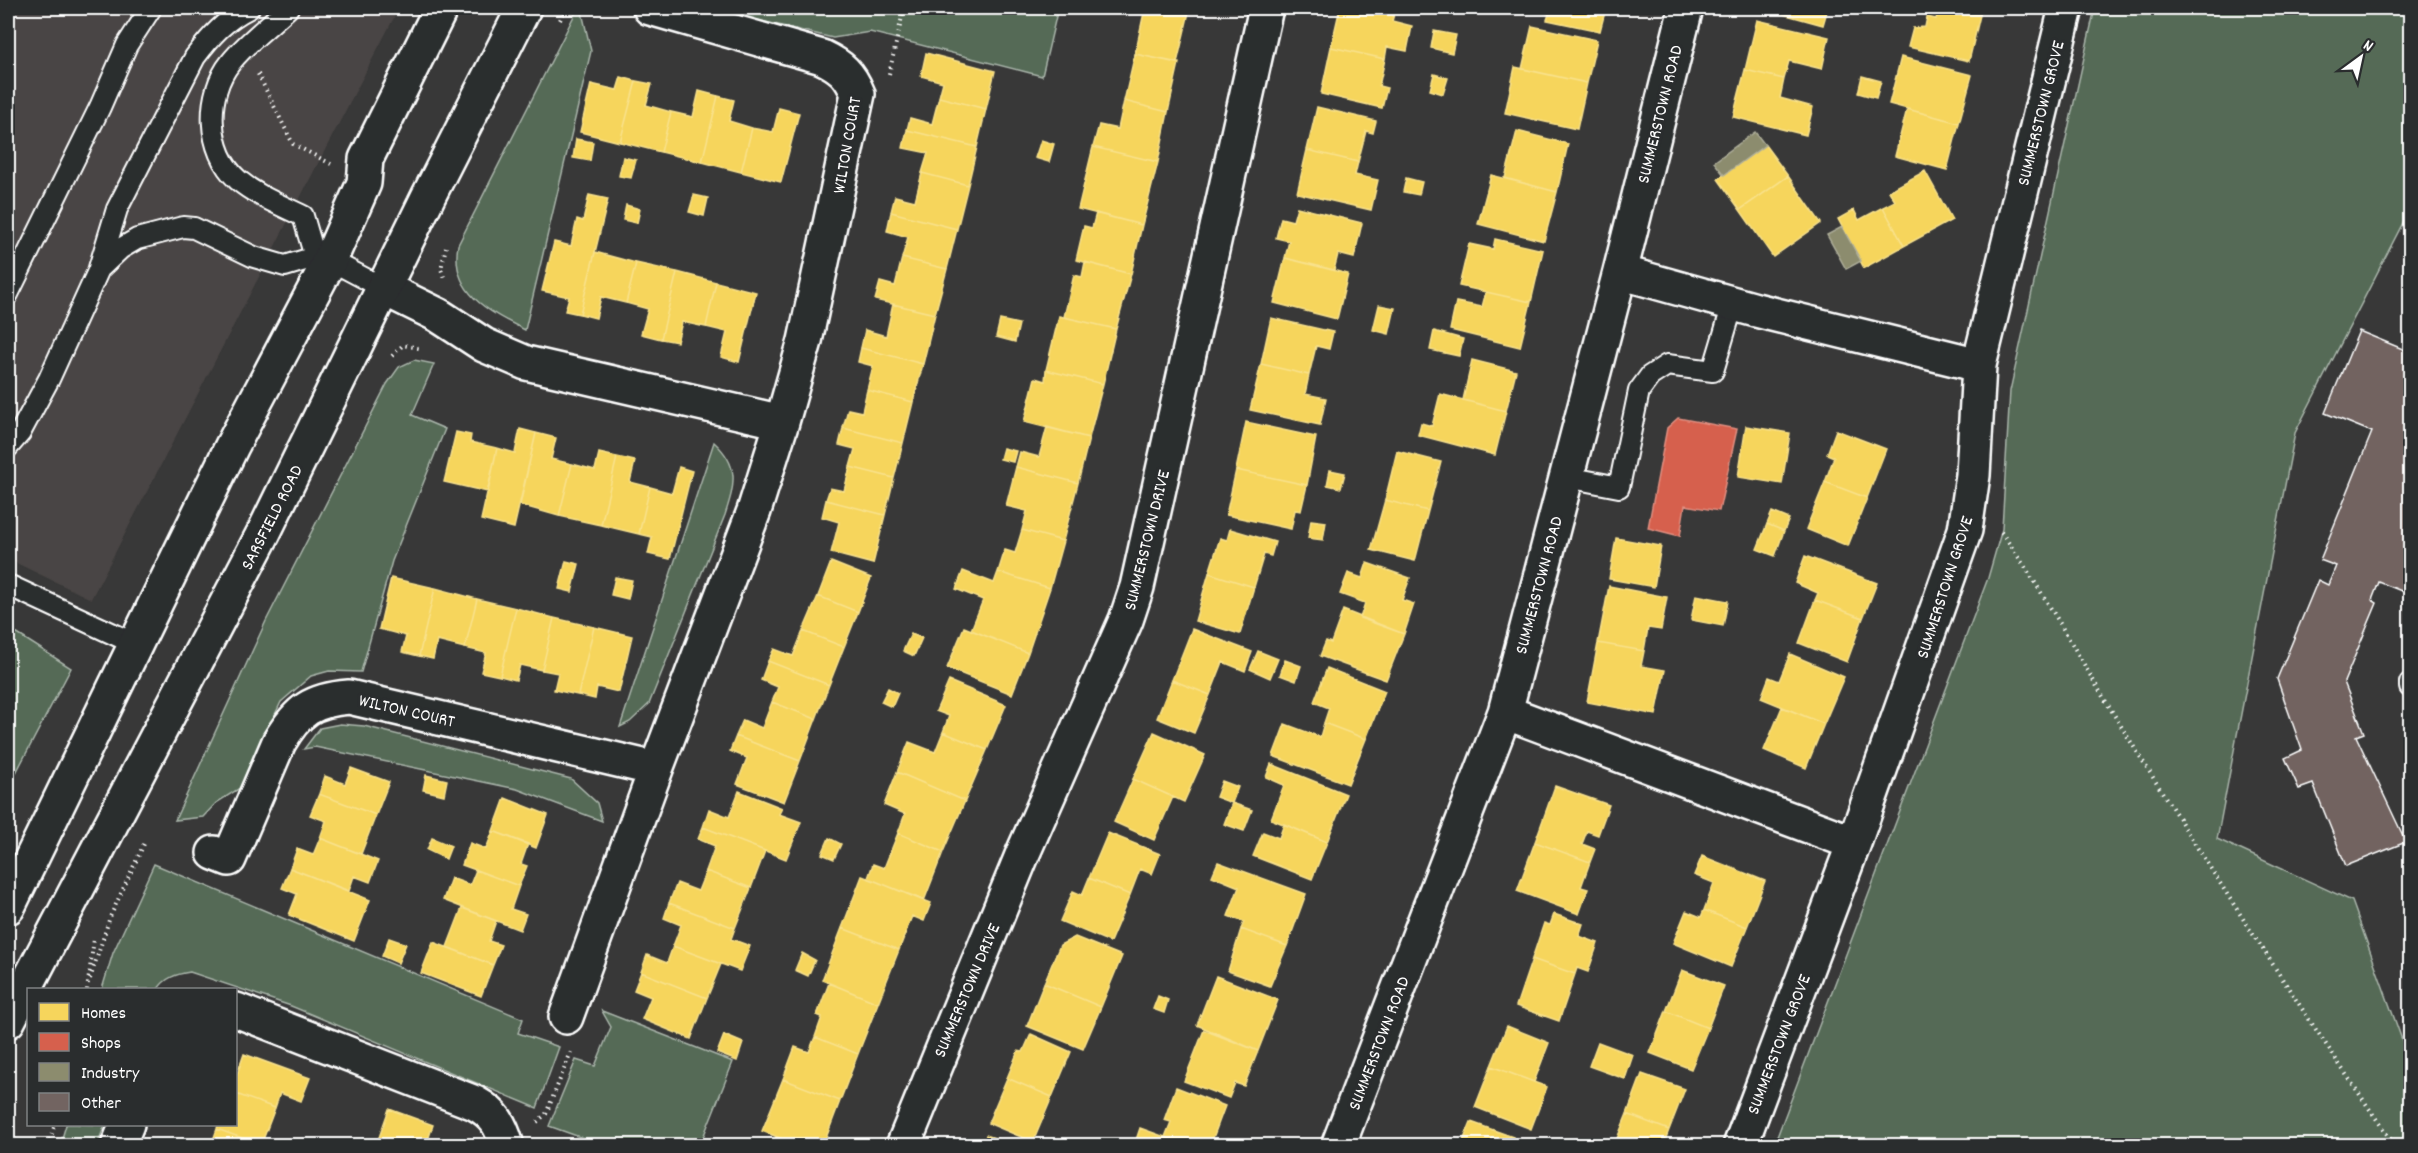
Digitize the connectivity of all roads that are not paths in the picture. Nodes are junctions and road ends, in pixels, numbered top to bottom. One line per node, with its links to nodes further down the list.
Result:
1 (151, 8): 14 (lane)
2 (249, 8): 11 (lane)
3 (288, 8): 10 (lane)
4 (441, 8): 10 (street)
5 (524, 8): 13 (street, SARSFIELD ROAD)
6 (650, 8): 17 (street, WILTON COURT)
7 (1266, 8): 33 (street, SUMMERSTOWN DRIVE)
8 (1686, 8): 12 (street, SUMMERSTOWN ROAD)
9 (2067, 8): 16 (street, SUMMERSTOWN GROVE)
10 (323, 258): 11 (lane); 13 (lane); 21 (street)
11 (99, 269): 18 (lane)
12 (1620, 272): 15 (street); 19 (street, SUMMERSTOWN ROAD)
13 (383, 288): 17 (street); 29 (street, SARSFIELD ROAD)
14 (8, 294)
15 (1732, 303): 16 (street); 19 (lane)
16 (1979, 365): 24 (street, SUMMERSTOWN GROVE)
17 (782, 422): 23 (street, WILTON COURT)
18 (8, 447)
19 (1567, 477): 22 (street, SUMMERSTOWN ROAD)
20 (8, 585): 21 (lane)
21 (135, 644): 26 (street)
22 (1505, 712): 24 (street); 34 (street, SUMMERSTOWN ROAD)
23 (656, 769): 25 (street, WILTON COURT); 28 (street, WILTON COURT)
24 (1854, 843): 35 (street, SUMMERSTOWN GROVE)
25 (214, 853)
26 (8, 907)
27 (237, 1010): 31 (street)
28 (566, 1017)
29 (8, 1021)
30 (128, 1126): 32 (street)
31 (518, 1138)
32 (118, 1146)
33 (903, 1146)
34 (1338, 1146)
35 (1740, 1146)

